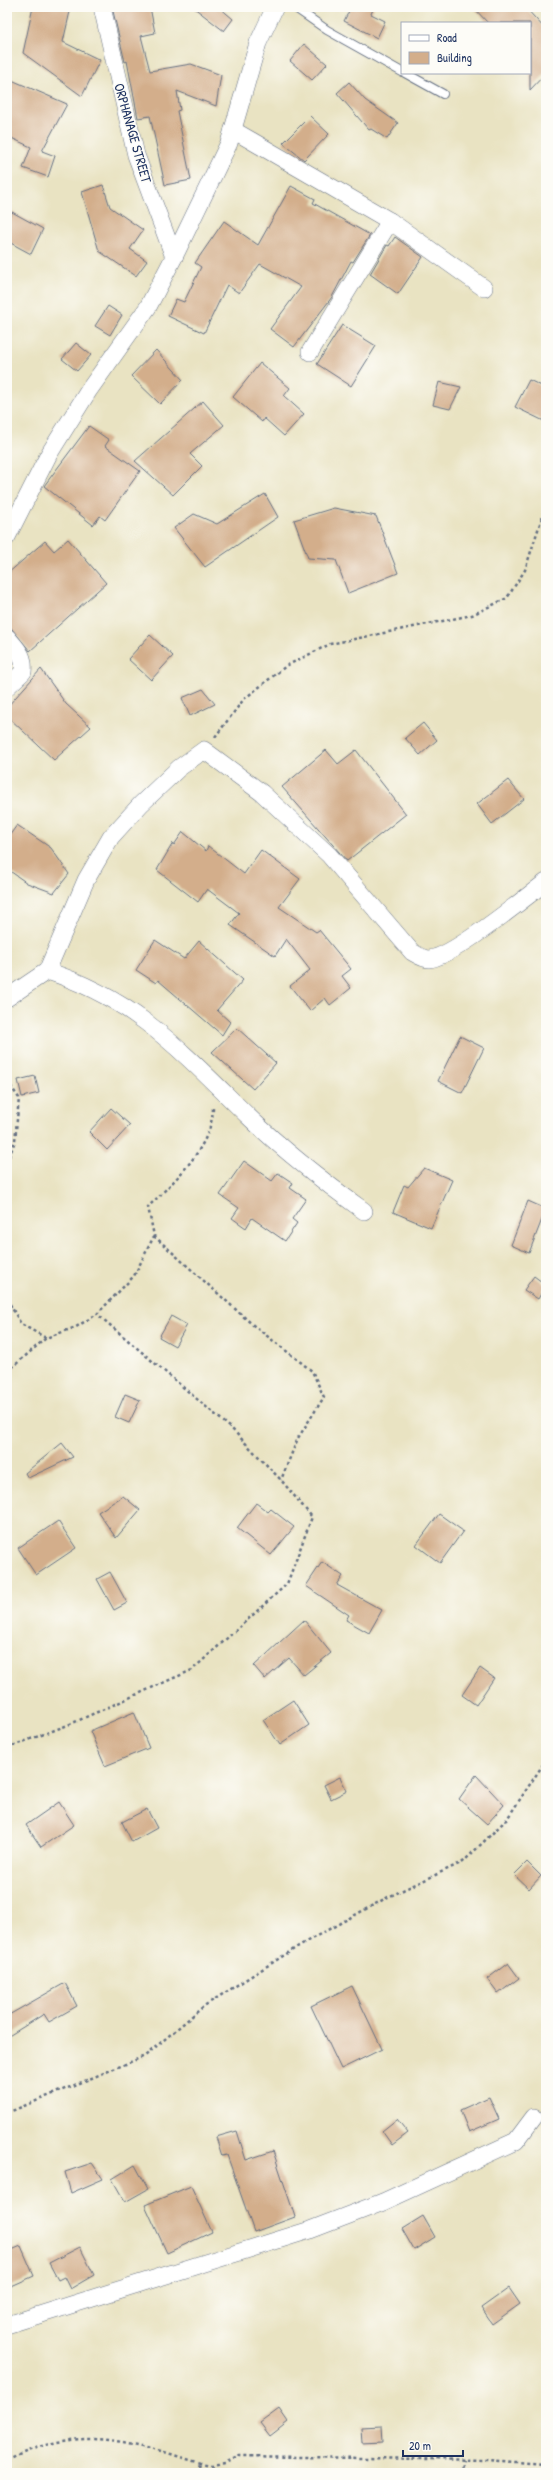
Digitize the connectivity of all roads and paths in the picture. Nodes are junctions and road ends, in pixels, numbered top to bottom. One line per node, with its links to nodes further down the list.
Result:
1 (102, 7): 9 (street, ORPHANAGE STREET)
2 (275, 7): 7 (street)
3 (294, 7): 4 (lane)
4 (401, 71)
5 (407, 74): 6 (lane)
6 (443, 94)
7 (233, 130): 8 (street); 9 (street)
8 (390, 221): 10 (street); 11 (street)
9 (174, 257): 13 (street)
10 (484, 288)
11 (310, 352)
12 (546, 505): 16 (path)
13 (7, 537)
14 (7, 637): 15 (street)
15 (7, 687)
16 (204, 750): 17 (street); 18 (street)
17 (546, 882)
18 (47, 971): 19 (street); 21 (street)
19 (7, 998)
20 (7, 1081): 22 (path)
21 (214, 1081): 23 (street); 24 (path)
22 (7, 1162)
23 (364, 1211)
24 (154, 1236): 26 (path); 29 (path)
25 (7, 1299): 27 (path)
26 (97, 1314): 27 (path); 29 (path)
27 (46, 1338): 28 (path)
28 (7, 1372)
29 (281, 1480): 30 (path)
30 (7, 1748)
31 (546, 1760): 32 (path)
32 (7, 2113)
33 (534, 2117): 34 (street)
34 (7, 2325)
35 (464, 2460): 37 (path); 38 (path); 40 (path)
36 (7, 2461): 37 (path)
37 (200, 2463): 39 (path)
38 (546, 2464)
39 (198, 2473)
40 (461, 2473)

